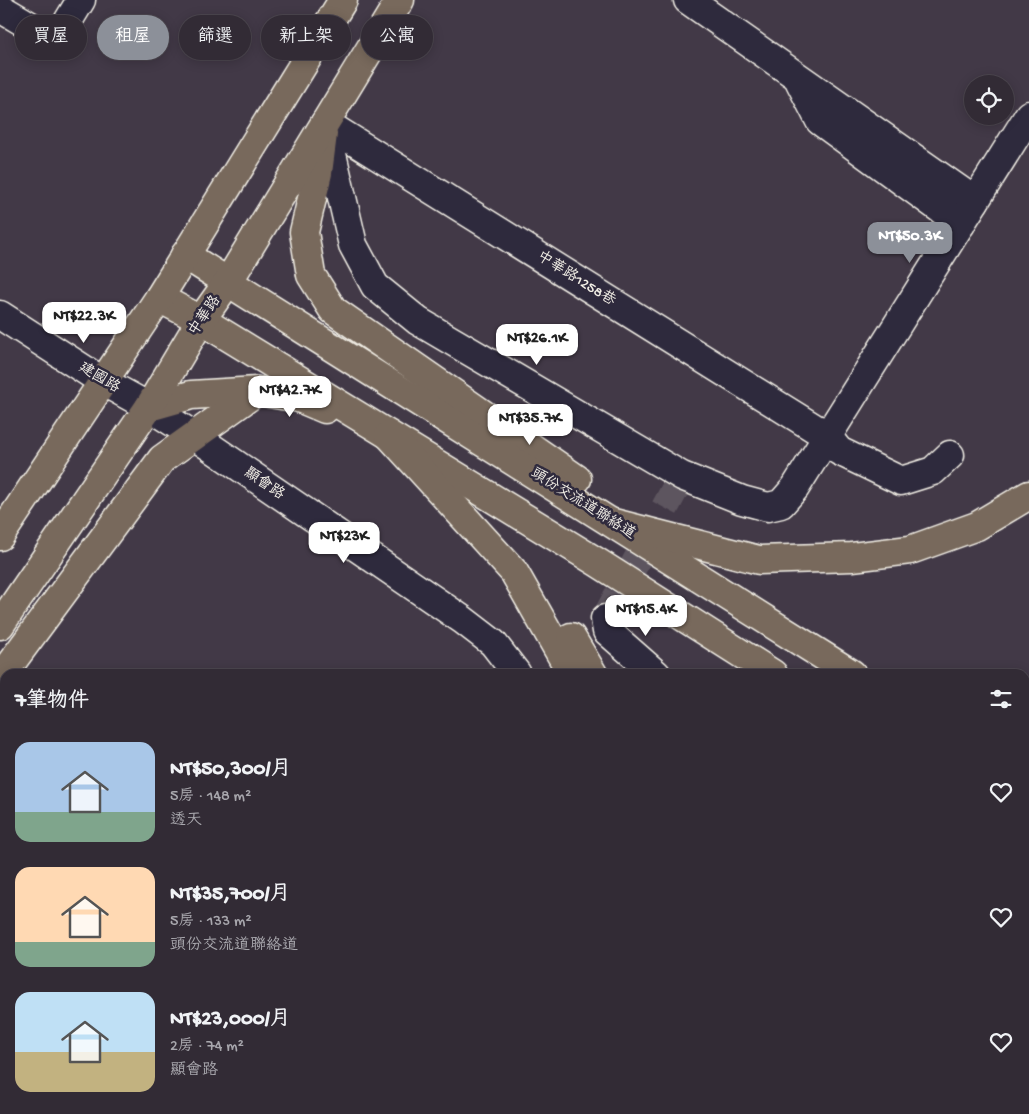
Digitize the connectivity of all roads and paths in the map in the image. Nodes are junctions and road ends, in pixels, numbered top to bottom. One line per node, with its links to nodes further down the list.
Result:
1 (81, 0): 5 (street)
2 (344, 0): 9 (main road)
3 (400, 0): 7 (main road, 中華路)
4 (688, 0): 8 (street)
5 (0, 8)
6 (1029, 115): 8 (street)
7 (325, 123): 10 (main road, 中華路); 19 (street, 中華路1258巷); 19 (street); 22 (main road)
8 (968, 212): 19 (street)
9 (185, 255): 10 (main road, 頭份交流道聯絡道); 11 (main road)
10 (228, 282): 13 (main road, 中華路); 22 (main road, 頭份交流道聯絡道)
11 (159, 298): 13 (main road); 14 (main road)
12 (0, 315): 14 (street, 建國路)
13 (201, 320): 16 (main road, 中華路); 17 (main road)
14 (102, 381): 16 (street, 建國路); 23 (main road)
15 (256, 391): 16 (main road); 17 (main road); 18 (main road)
16 (149, 407): 18 (street, 顯會路); 26 (main road, 中華路)
17 (389, 435): 24 (main road); 32 (main road)
18 (193, 436): 27 (main road); 28 (street, 顯會路)
19 (827, 436): 20 (street, 中華路1258巷)
20 (950, 455)
21 (1029, 495): 22 (main road)
22 (614, 523): 33 (main road, 頭份交流道聯絡道)
23 (0, 536)
24 (514, 572): 29 (main road); 30 (main road)
25 (605, 618): 31 (street)
26 (0, 625)
27 (7, 669)
28 (513, 669)
29 (569, 669)
30 (590, 669)
31 (650, 669)
32 (764, 669)
33 (844, 669)

